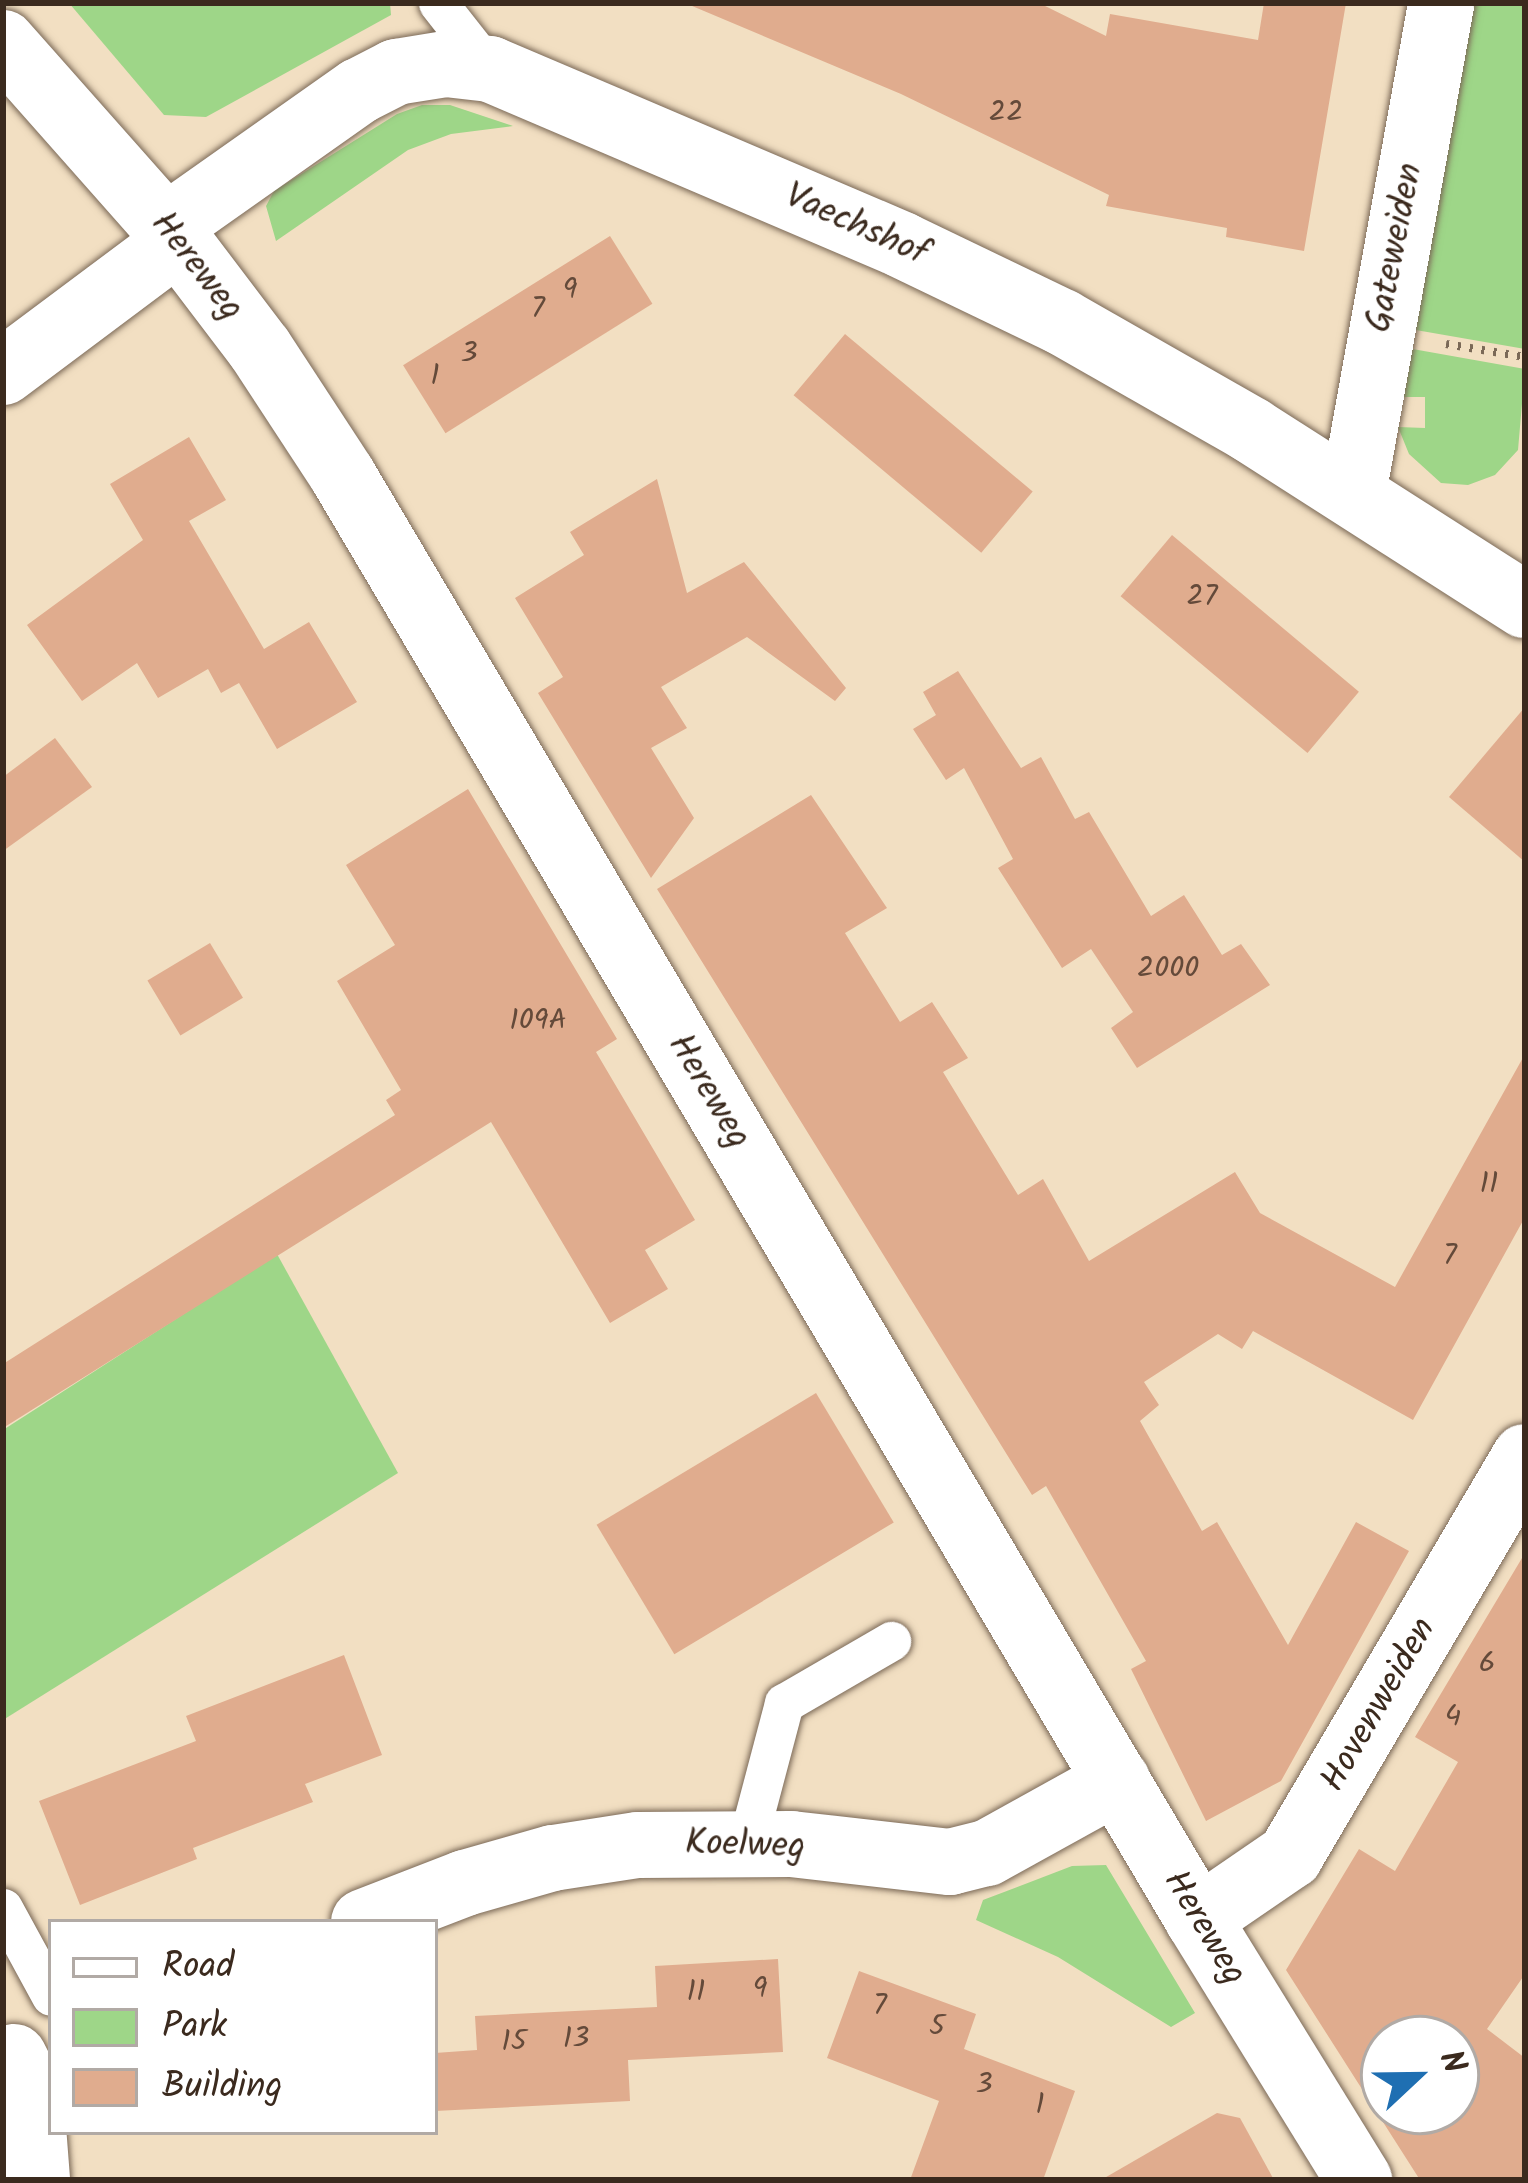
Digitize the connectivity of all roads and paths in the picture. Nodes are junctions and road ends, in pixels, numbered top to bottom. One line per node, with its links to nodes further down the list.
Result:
1 (438, 3): 4 (lane)
2 (1441, 3): 7 (street, Gateweiden)
3 (3, 44): 5 (street, Hereweg)
4 (490, 69): 5 (street, Vaechshof); 7 (street, Vaechshof)
5 (172, 234): 6 (street, Vaechshof); 11 (street, Hereweg)
6 (3, 372)
7 (1353, 494): 8 (street, Vaechshof)
8 (1522, 586)
9 (1525, 1457): 15 (street, Hovenweiden)
10 (891, 1641): 12 (lane)
11 (1117, 1781): 12 (street, Koelweg); 15 (street, Hereweg)
12 (747, 1843): 14 (street, Koelweg)
13 (3, 1908): 16 (lane)
14 (372, 1919)
15 (1198, 1919): 19 (street, Hereweg)
16 (48, 1990)
17 (23, 2054): 18 (street)
18 (37, 2180)
19 (1359, 2180)

